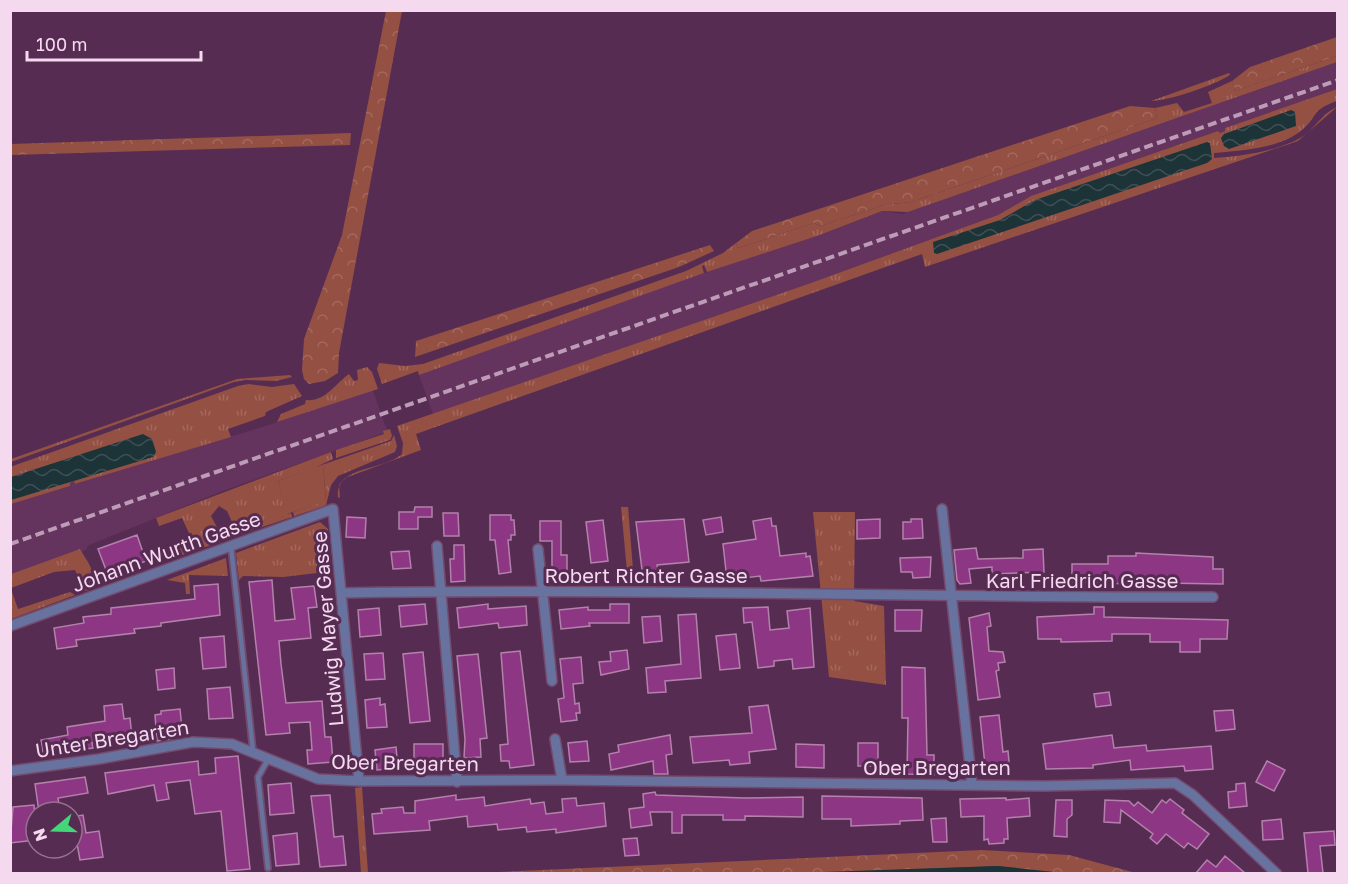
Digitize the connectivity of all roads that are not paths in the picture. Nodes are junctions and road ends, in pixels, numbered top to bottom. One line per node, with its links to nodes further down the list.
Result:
1 (333, 509): 3 (street, Johann Wurth Gasse); 7 (street, Ludwig Mayer Gasse)
2 (942, 509): 10 (street)
3 (231, 546): 11 (street, Johann Wurth Gasse); 14 (lane)
4 (437, 546): 6 (street)
5 (538, 549): 8 (street)
6 (440, 591): 7 (street, Robert Richter Gasse); 8 (street, Robert Richter Gasse); 19 (street)
7 (341, 593): 18 (street, Ludwig Mayer Gasse)
8 (542, 593): 10 (street, Robert Richter Gasse); 12 (street)
9 (1213, 597): 10 (street, Karl Friedrich Gasse)
10 (951, 598): 20 (street)
11 (10, 626)
12 (552, 681)
13 (555, 739): 17 (street)
14 (253, 751): 15 (street, Ober Bregarten); 16 (street, Unter Bregarten)
15 (268, 758): 18 (street, Ober Bregarten); 21 (lane)
16 (10, 771)
17 (562, 780): 19 (street, Ober Bregarten); 20 (street, Ober Bregarten)
18 (359, 781): 19 (street, Ober Bregarten)
19 (457, 782)
20 (972, 784): 22 (street, Ober Bregarten)
21 (268, 868)
22 (1277, 873)

